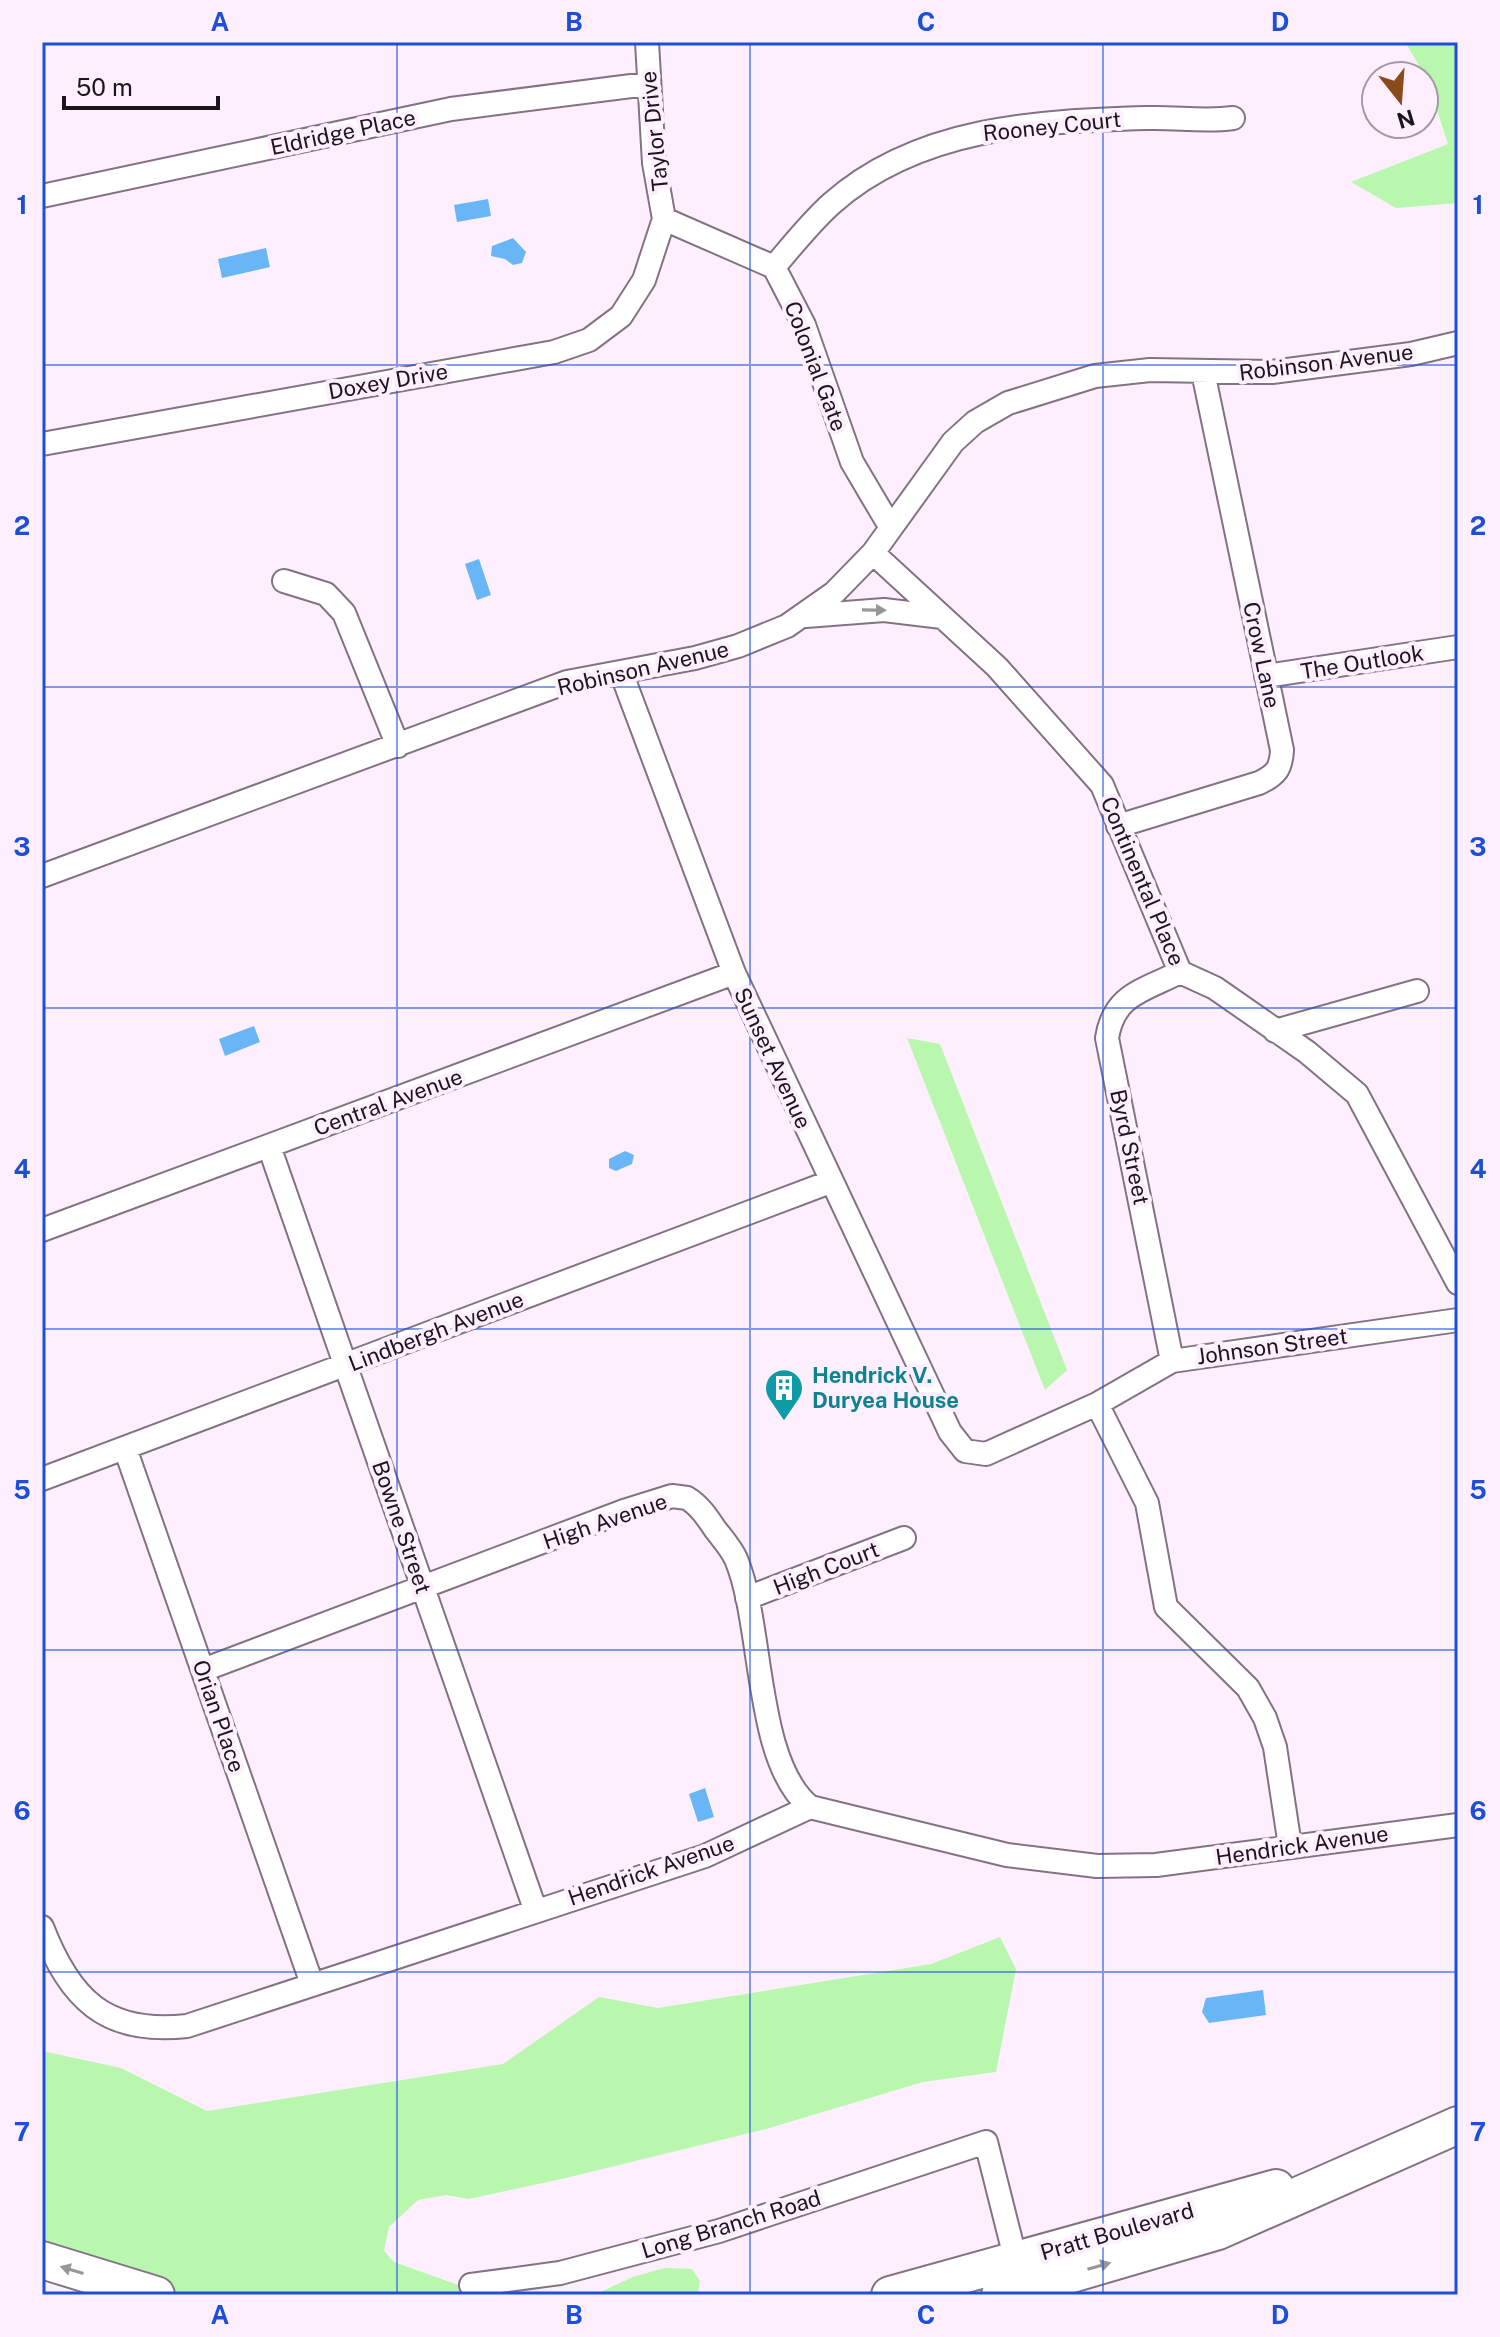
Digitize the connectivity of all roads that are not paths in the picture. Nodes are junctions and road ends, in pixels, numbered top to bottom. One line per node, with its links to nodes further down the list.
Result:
1 (647, 42): 2 (street, Taylor Drive)
2 (647, 84): 4 (street, Eldridge Place); 5 (street, Taylor Drive)
3 (1233, 118): 6 (street, Rooney Court)
4 (42, 196)
5 (664, 219): 6 (street); 9 (street, Doxey Drive)
6 (774, 267): 10 (street, Colonial Gate)
7 (1458, 343): 8 (street, Robinson Avenue)
8 (1203, 372): 10 (street, Robinson Avenue); 17 (street, Crow Lane)
9 (42, 444)
10 (891, 528): 11 (street, Robinson Avenue)
11 (873, 553): 13 (street, Robinson Avenue); 14 (street, Continental Place)
12 (284, 581): 18 (street)
13 (805, 616): 14 (street, one-way to 14); 16 (street, Robinson Avenue)
14 (942, 617): 19 (street, Continental Place)
15 (1458, 647): 17 (street, The Outlook)
16 (621, 672): 18 (street, Robinson Avenue); 22 (street, Sunset Avenue)
17 (1266, 676): 19 (street, Crow Lane)
18 (398, 746): 20 (street, Robinson Avenue)
19 (1118, 826): 21 (street, Continental Place)
20 (42, 876)
21 (1180, 972): 24 (street, Continental Place); 30 (street, Byrd Street)
22 (734, 973): 25 (street, Central Avenue); 26 (street, Sunset Avenue)
23 (1417, 991): 24 (street)
24 (1275, 1031): 28 (street, Continental Place)
25 (269, 1146): 27 (street, Central Avenue); 31 (street, Bowne Street)
26 (830, 1182): 31 (street, Lindbergh Avenue); 33 (street, Sunset Avenue)
27 (42, 1230)
28 (1458, 1283)
29 (1458, 1320): 30 (street, Johnson Street)
30 (1172, 1361): 32 (street, Johnson Street)
31 (345, 1366): 34 (street, Lindbergh Avenue); 37 (street, Bowne Street)
32 (1097, 1404): 33 (street, Johnson Street); 42 (street)
33 (950, 1432)
34 (125, 1448): 35 (street, Lindbergh Avenue); 39 (street, Orian Place)
35 (42, 1479)
36 (904, 1538): 38 (street, High Court)
37 (423, 1587): 38 (street, High Avenue); 39 (street, High Avenue); 43 (street, Bowne Street)
38 (747, 1598): 40 (street, High Avenue)
39 (203, 1670): 45 (street, Orian Place)
40 (810, 1807): 42 (street, Hendrick Avenue); 43 (street, Hendrick Avenue)
41 (1458, 1825): 42 (street, Hendrick Avenue)
42 (1290, 1846)
43 (535, 1909): 45 (street, Hendrick Avenue)
44 (42, 1927): 45 (street, Hendrick Avenue)
45 (312, 1984)
46 (1458, 2125): 49 (main road, Pratt Boulevard)
47 (42, 2260): 50 (main road, one-way to 47)
48 (471, 2285): 49 (street, Long Branch Road)
49 (1019, 2287): 51 (main road, Pratt Boulevard)
50 (156, 2295)
51 (890, 2295)

